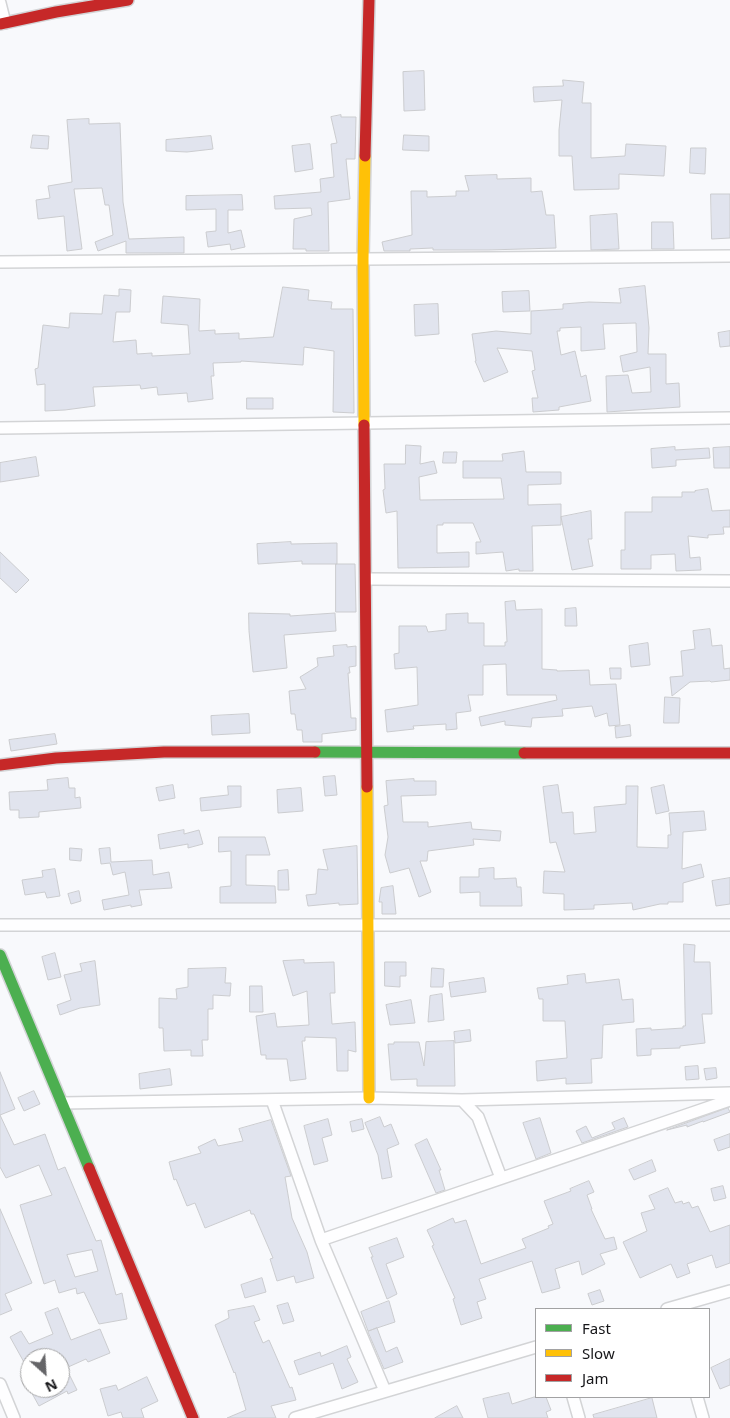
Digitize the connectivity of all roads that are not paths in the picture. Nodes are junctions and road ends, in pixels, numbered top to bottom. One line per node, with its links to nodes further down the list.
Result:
1 (128, 0): 4 (main road)
2 (369, 0): 6 (main road)
3 (0, 2): 4 (street)
4 (2, 24)
5 (730, 256): 6 (street)
6 (363, 259): 7 (street); 9 (main road)
7 (0, 262)
8 (730, 418): 9 (street)
9 (365, 423): 10 (street); 11 (main road)
10 (0, 428)
11 (366, 579): 12 (street); 13 (main road)
12 (730, 581)
13 (367, 753): 14 (main road); 15 (main road); 17 (main road)
14 (730, 753)
15 (0, 766)
16 (0, 925): 17 (street)
17 (369, 925): 18 (street); 21 (main road)
18 (730, 925)
19 (0, 955): 25 (main road)
20 (730, 1093): 23 (street)
21 (369, 1098): 22 (street); 23 (street)
22 (272, 1100): 25 (street); 27 (street)
23 (462, 1100): 26 (street)
24 (730, 1100): 26 (street)
25 (62, 1103): 36 (main road)
26 (500, 1178): 27 (street)
27 (321, 1240): 32 (street)
28 (730, 1291): 29 (street)
29 (673, 1308)
30 (535, 1347): 32 (street)
31 (0, 1384): 35 (street)
32 (385, 1391): 37 (street)
33 (573, 1398): 38 (street)
34 (697, 1398): 39 (street)
35 (14, 1418)
36 (193, 1418)
37 (295, 1418)
38 (580, 1418)
39 (703, 1418)

